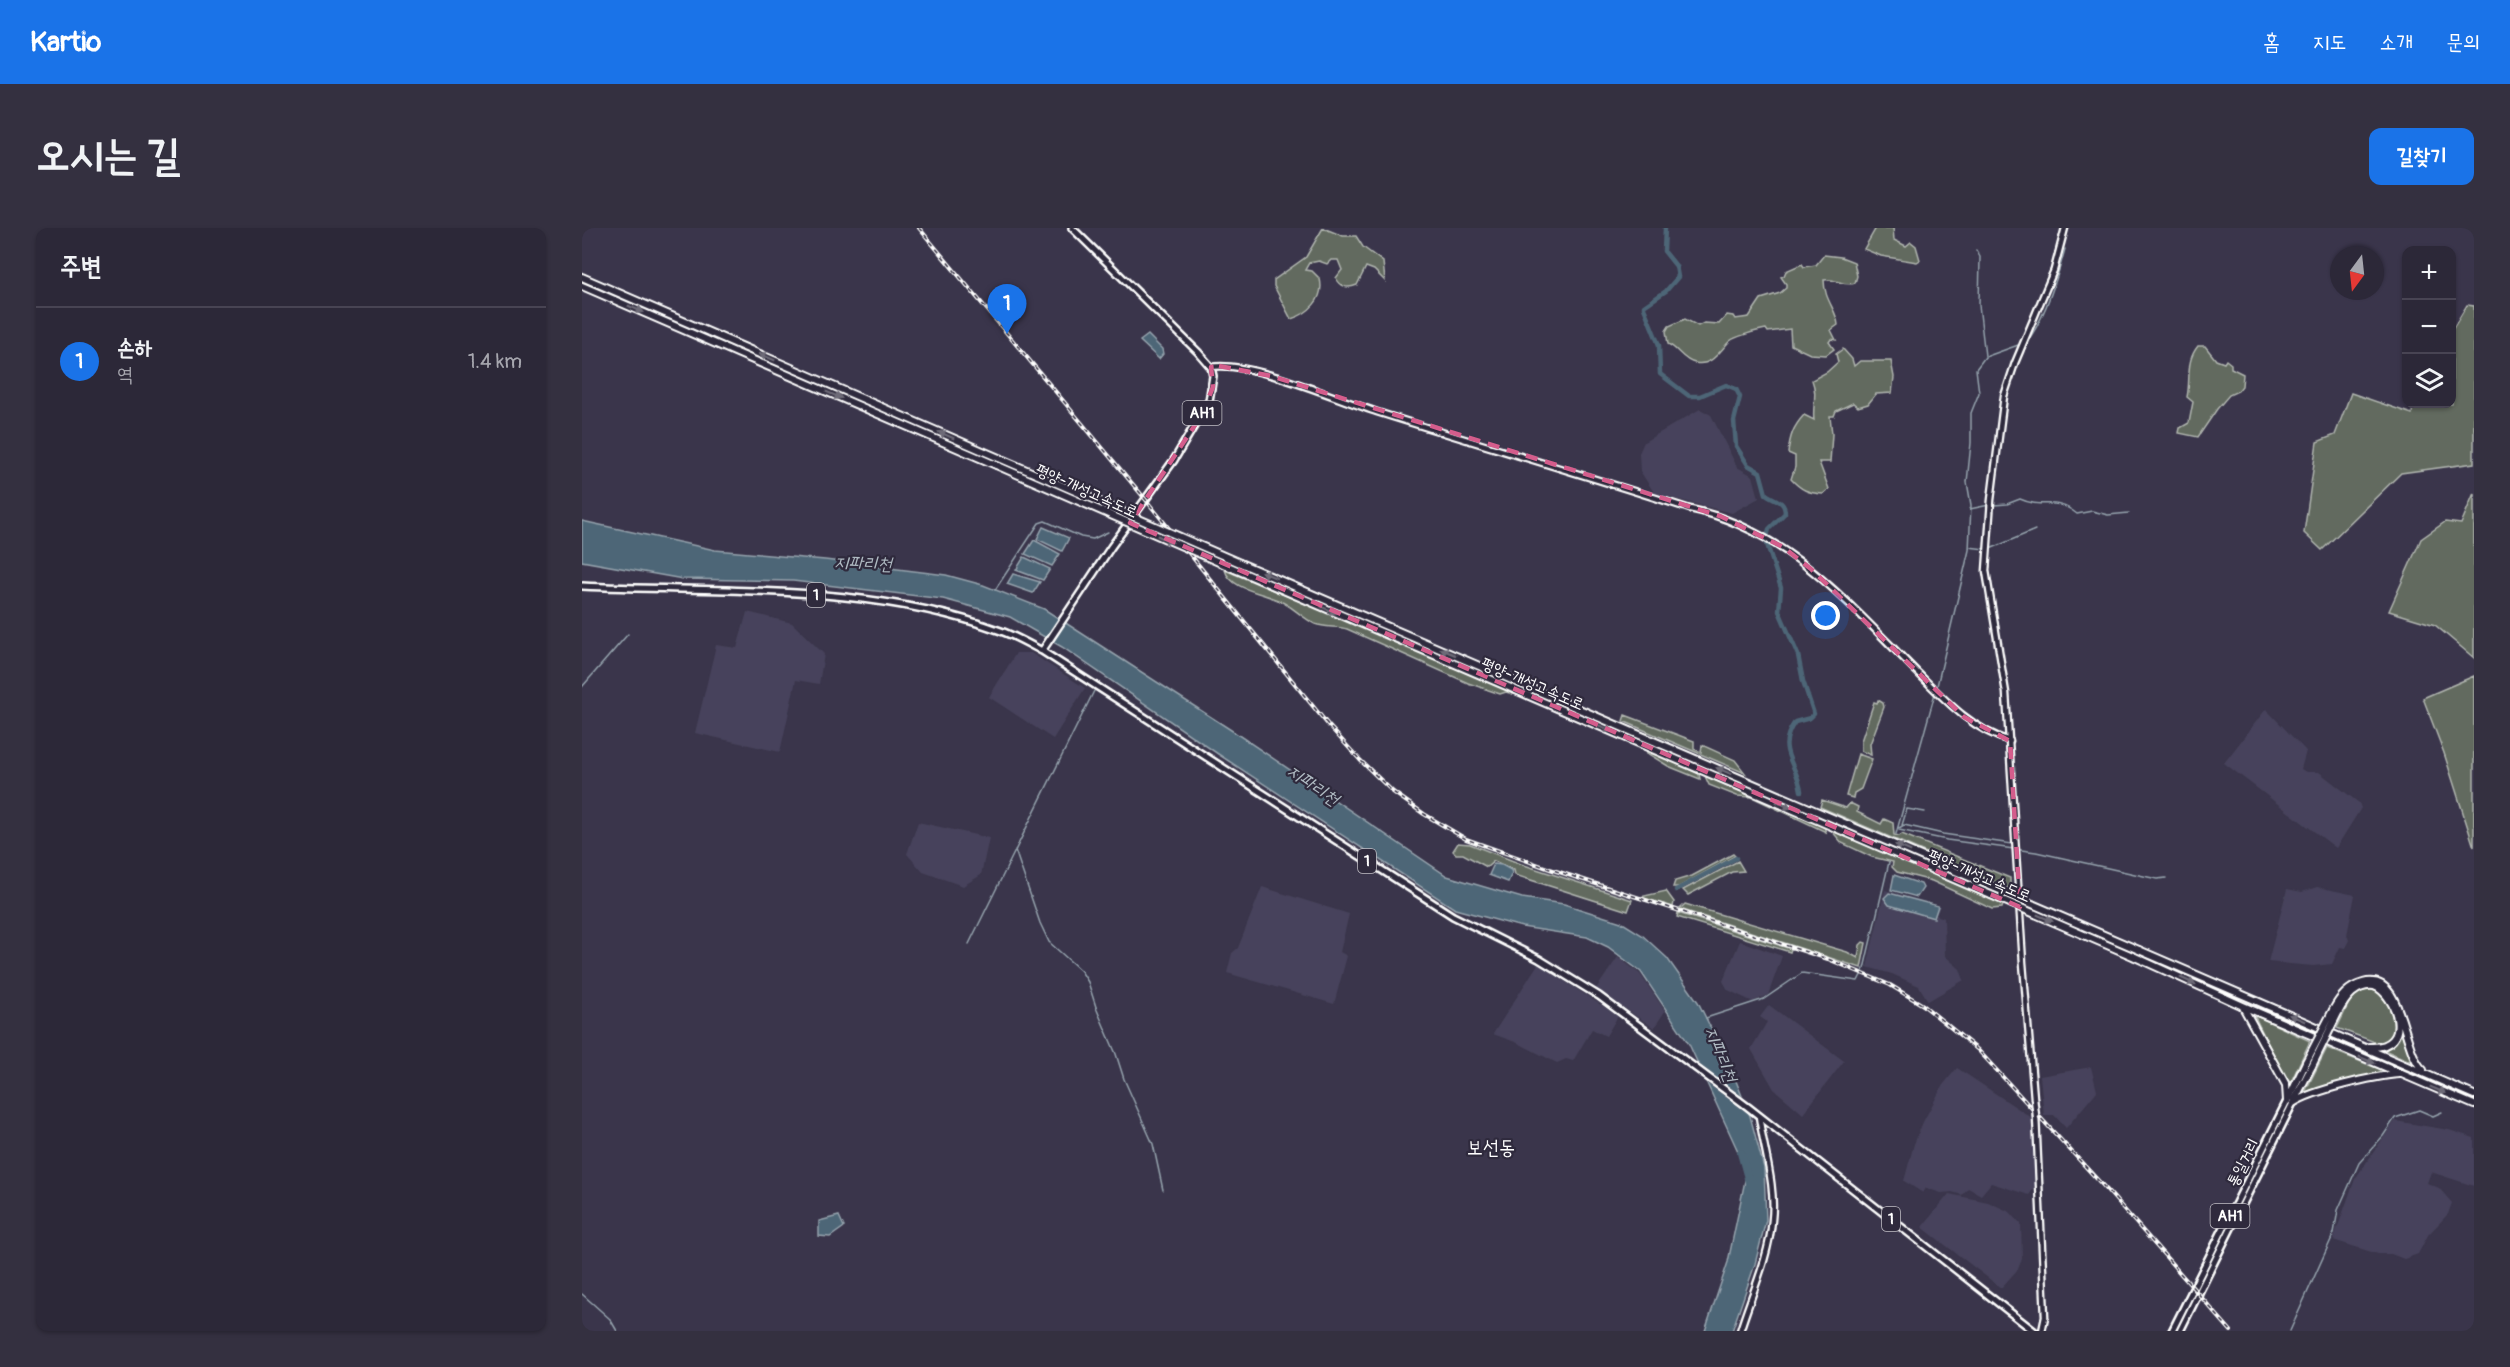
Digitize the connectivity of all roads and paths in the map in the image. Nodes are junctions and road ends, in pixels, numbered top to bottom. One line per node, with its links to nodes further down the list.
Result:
1 (1072, 228): 5 (main road)
2 (2066, 228): 8 (main road)
3 (582, 278): 11 (highway, 평양-개성고속도로, one-way to 3, bridge)
4 (582, 286): 9 (highway, 평양-개성고속도로, one-way to 9, bridge)
5 (1211, 368): 7 (main road, AH1); 8 (main road)
6 (582, 586): 7 (main road, 1)
7 (1042, 651): 17 (main road, 1)
8 (2010, 741): 20 (main road, bridge)
9 (2243, 1006): 12 (highway, 평양-개성고속도로, one-way to 12); 15 (highway)
10 (2336, 1011): 11 (highway); 13 (highway); 15 (highway, bridge)
11 (2364, 1047): 13 (highway, 평양-개성고속도로)
12 (2401, 1074): 15 (highway); 16 (highway, 평양-개성고속도로, one-way to 16)
13 (2428, 1074): 14 (highway, 평양-개성고속도로)
14 (2474, 1095)
15 (2290, 1102): 21 (main road, 통일거리 / AH1); 22 (main road, 통일거리 / AH1)
16 (2474, 1105)
17 (1759, 1116): 18 (main road); 19 (main road, 1)
18 (1740, 1331)
19 (2034, 1331)
20 (2042, 1331)
21 (2172, 1331)
22 (2180, 1331)

